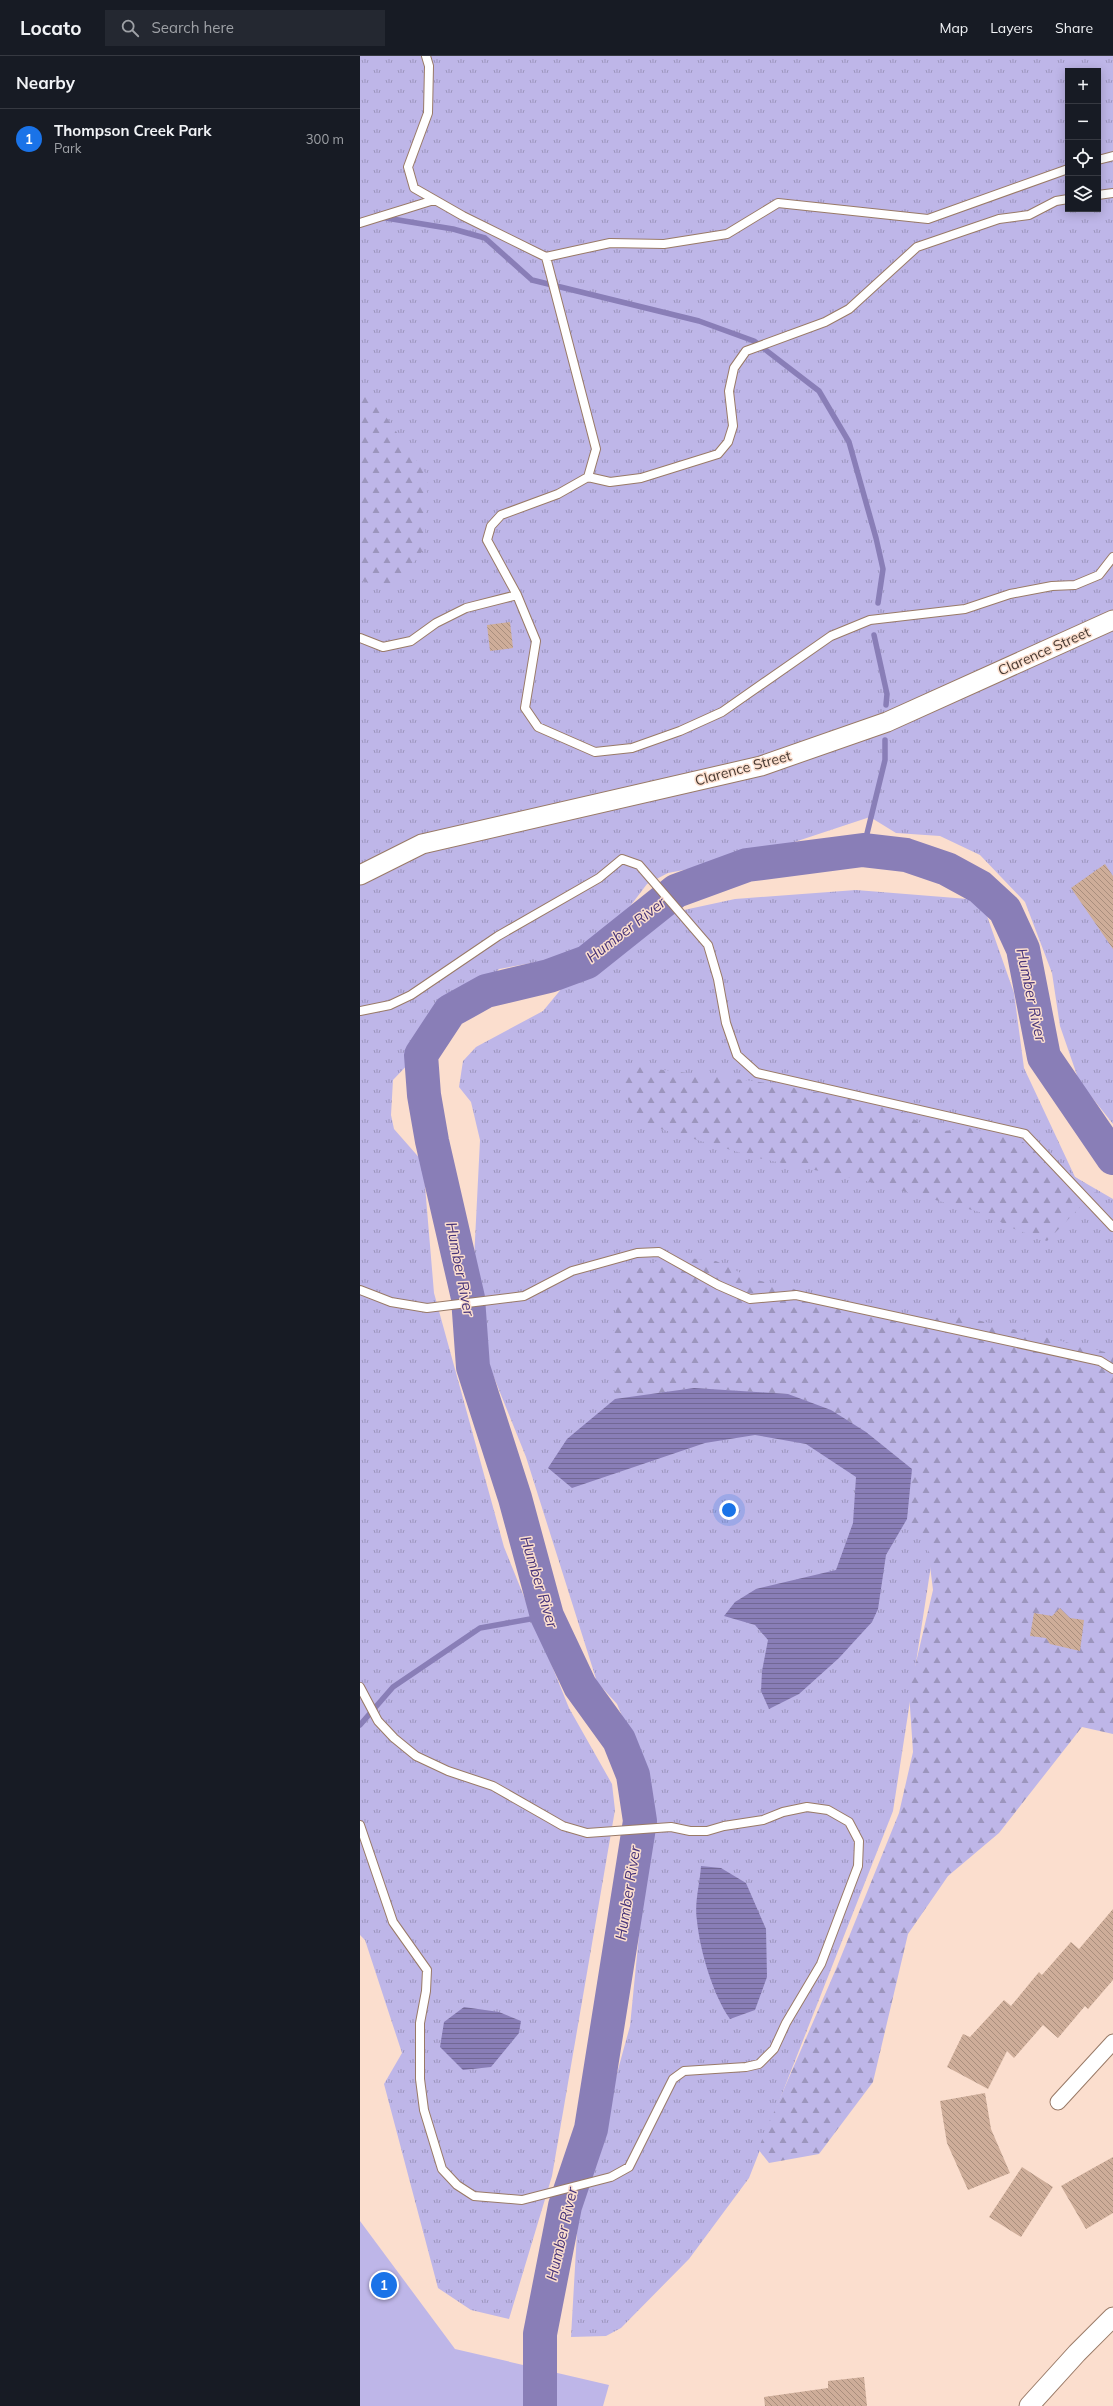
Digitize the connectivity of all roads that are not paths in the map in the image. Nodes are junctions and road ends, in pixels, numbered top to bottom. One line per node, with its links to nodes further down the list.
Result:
1 (426, 56): 7 (lane)
2 (1113, 156): 3 (lane)
3 (1101, 159)
4 (1065, 170): 10 (lane)
5 (1113, 193): 6 (lane)
6 (1101, 195)
7 (434, 200): 9 (lane); 10 (lane)
8 (1065, 200): 11 (lane)
9 (360, 222)
10 (546, 257): 11 (lane)
11 (588, 477): 13 (lane)
12 (1113, 557): 13 (lane)
13 (517, 595): 15 (lane)
14 (1113, 620): 16 (street, Clarence Street)
15 (360, 638)
16 (360, 875)
17 (360, 1011): 18 (lane)
18 (1113, 1227)
19 (360, 1290): 20 (lane)
20 (1113, 1369)
21 (360, 1687): 22 (lane)
22 (360, 1825)
23 (1113, 2042): 24 (street)
24 (1058, 2102)
25 (1113, 2317): 26 (street)
26 (1029, 2406)

